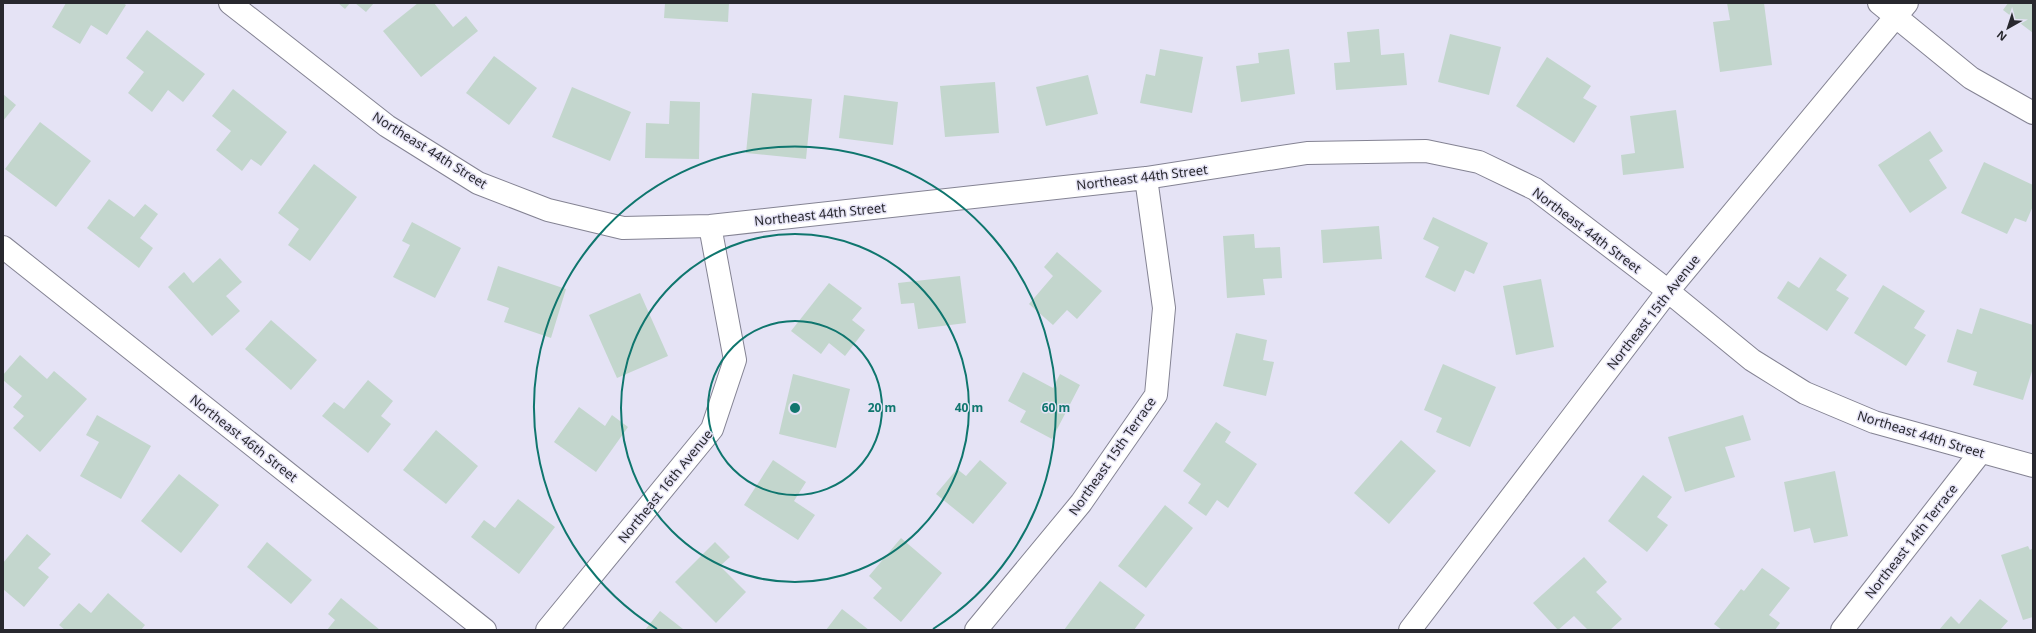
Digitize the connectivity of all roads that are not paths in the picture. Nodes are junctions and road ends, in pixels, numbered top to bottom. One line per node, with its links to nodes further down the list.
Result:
1 (230, 3): 6 (street, Northeast 44th Street)
2 (1879, 3): 3 (street)
3 (1901, 10): 4 (street); 8 (street, Northeast 15th Avenue)
4 (2033, 113)
5 (1146, 178): 6 (street, Northeast 44th Street); 8 (street, Northeast 44th Street); 13 (street, Northeast 15th Terrace)
6 (710, 226): 12 (street, Northeast 16th Avenue)
7 (3, 247): 11 (street, Northeast 46th Street)
8 (1668, 291): 9 (street, Northeast 44th Street); 14 (street, Northeast 15th Avenue)
9 (1980, 453): 10 (street, Northeast 44th Street); 15 (street, Northeast 14th Terrace)
10 (2033, 466)
11 (485, 630)
12 (546, 630)
13 (976, 630)
14 (1410, 630)
15 (1842, 630)

